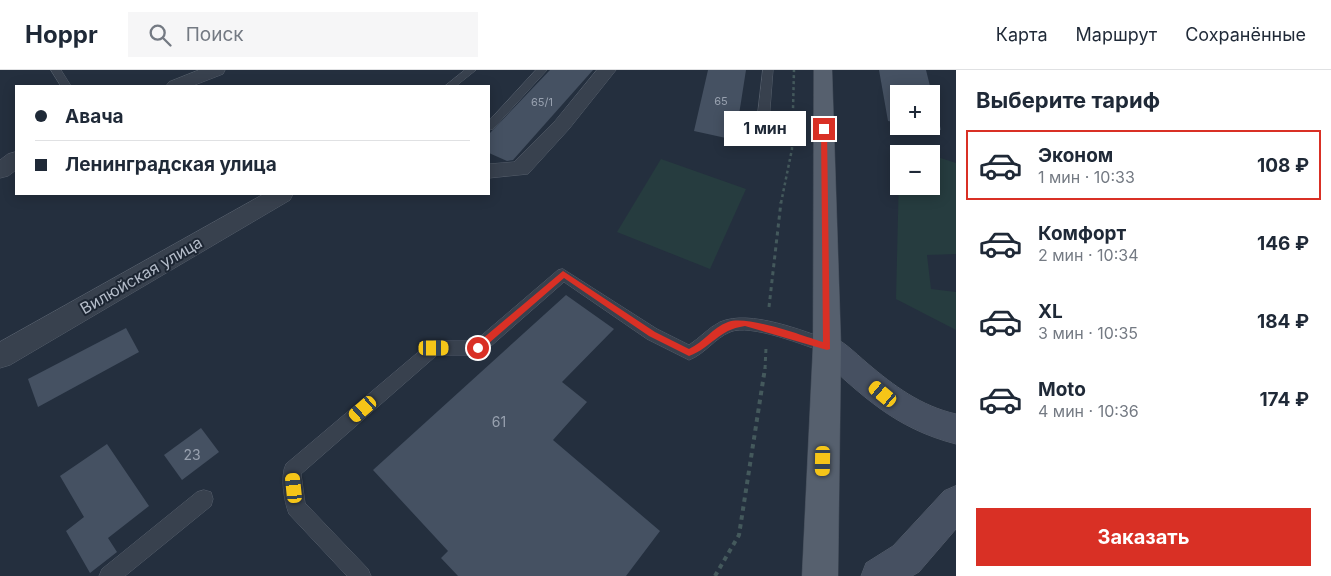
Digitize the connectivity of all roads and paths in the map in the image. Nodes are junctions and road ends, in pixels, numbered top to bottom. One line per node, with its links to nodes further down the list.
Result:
1 (56, 70): 8 (lane)
2 (216, 70): 9 (street)
3 (471, 70): 10 (lane)
4 (542, 70): 12 (lane)
5 (607, 70): 15 (street)
6 (768, 70): 11 (lane)
7 (823, 70): 17 (main road)
8 (65, 85)
9 (178, 85)
10 (451, 85)
11 (763, 122)
12 (490, 126)
13 (15, 160): 14 (street)
14 (0, 171)
15 (490, 171)
16 (280, 195): 18 (street, Вилюйская улица)
17 (827, 346): 19 (main road); 23 (lane); 24 (main road)
18 (0, 356)
19 (956, 428)
20 (204, 499): 22 (lane)
21 (956, 502): 25 (main road)
22 (109, 576)
23 (361, 576)
24 (820, 576)
25 (879, 576)

